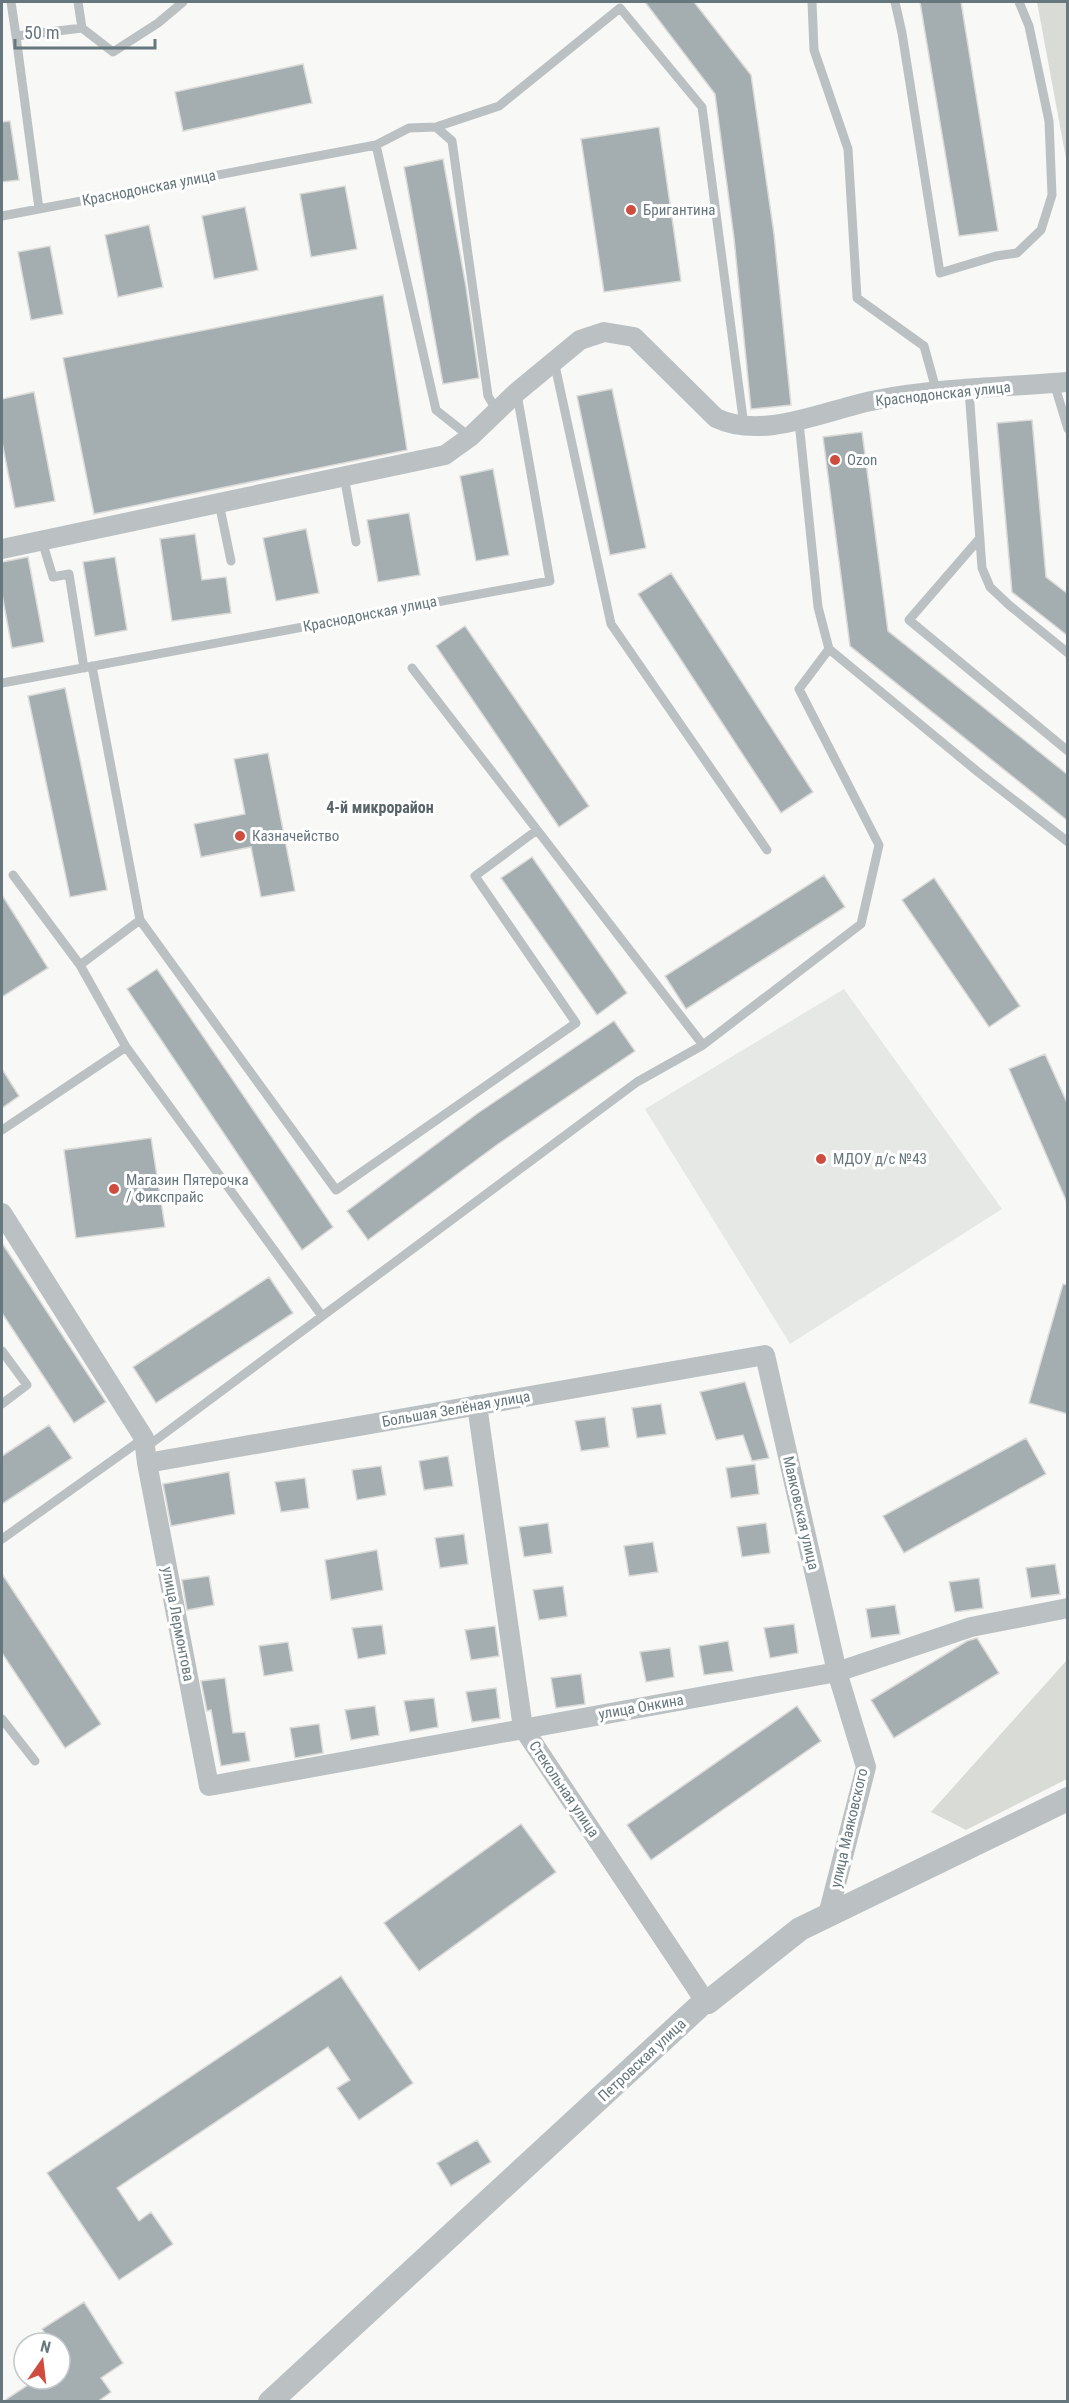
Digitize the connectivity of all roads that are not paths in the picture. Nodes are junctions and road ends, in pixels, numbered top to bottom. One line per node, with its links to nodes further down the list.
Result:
1 (11, 2): 9 (lane)
2 (78, 2): 8 (lane)
3 (183, 2): 8 (lane)
4 (812, 2): 18 (lane)
5 (895, 2): 6 (lane)
6 (1019, 2)
7 (618, 5): 10 (lane, Краснодонская улица); 21 (lane)
8 (82, 28): 9 (lane)
9 (16, 36): 12 (lane)
10 (436, 127): 11 (lane, Краснодонская улица); 19 (lane)
11 (376, 145): 12 (lane, Краснодонская улица); 23 (lane)
12 (39, 209): 13 (lane, Краснодонская улица)
13 (2, 216)
14 (555, 361): 17 (street, Краснодонская улица); 21 (street, Краснодонская улица); 39 (lane)
15 (1061, 382): 16 (street, Краснодонская улица); 22 (lane)
16 (969, 390): 18 (street, Краснодонская улица); 26 (lane)
17 (517, 392): 19 (street, Краснодонская улица); 33 (lane, Краснодонская улица)
18 (937, 393): 20 (street, Краснодонская улица)
19 (497, 411): 23 (street, Краснодонская улица)
20 (799, 422): 21 (street, Краснодонская улица); 31 (lane)
21 (744, 426)
22 (1068, 429)
23 (470, 437): 24 (street, Краснодонская улица)
24 (344, 476): 25 (street, Краснодонская улица); 28 (lane)
25 (219, 503): 27 (street, Краснодонская улица); 30 (lane)
26 (980, 538): 32 (lane); 36 (lane)
27 (42, 541): 29 (street, Краснодонская улица); 33 (lane)
28 (356, 542)
29 (2, 549)
30 (231, 561)
31 (829, 649): 38 (lane); 43 (lane)
32 (1068, 653)
33 (88, 667): 35 (lane, Краснодонская улица); 41 (lane)
34 (412, 668): 37 (lane)
35 (2, 683)
36 (1068, 751)
37 (537, 830): 41 (lane); 43 (lane)
38 (1068, 842)
39 (767, 850)
40 (13, 875): 42 (lane)
41 (140, 920): 42 (lane)
42 (80, 965): 44 (lane)
43 (702, 1045): 47 (lane)
44 (126, 1047): 45 (lane); 47 (lane)
45 (2, 1131)
46 (2, 1213): 52 (street)
47 (322, 1316): 52 (lane)
48 (2, 1351): 50 (lane)
49 (765, 1355): 51 (street, Большая Зелёная улица); 55 (street, Маяковская улица)
50 (2, 1404)
51 (477, 1405): 52 (street, Большая Зелёная улица); 57 (street, Стекольная улица)
52 (146, 1450): 53 (lane); 59 (street, улица Лермонтова)
53 (2, 1539)
54 (1068, 1608): 55 (street, улица Онкина)
55 (837, 1672): 57 (street, улица Онкина); 61 (street, улица Маяковского)
56 (2, 1719): 58 (lane)
57 (524, 1728): 59 (street, улица Онкина); 62 (street, Стекольная улица)
58 (35, 1761)
59 (209, 1786)
60 (1068, 1799): 61 (street, Петровская улица)
61 (828, 1915): 62 (street, Петровская улица)
62 (705, 2001): 63 (street, Петровская улица)
63 (270, 2402)

